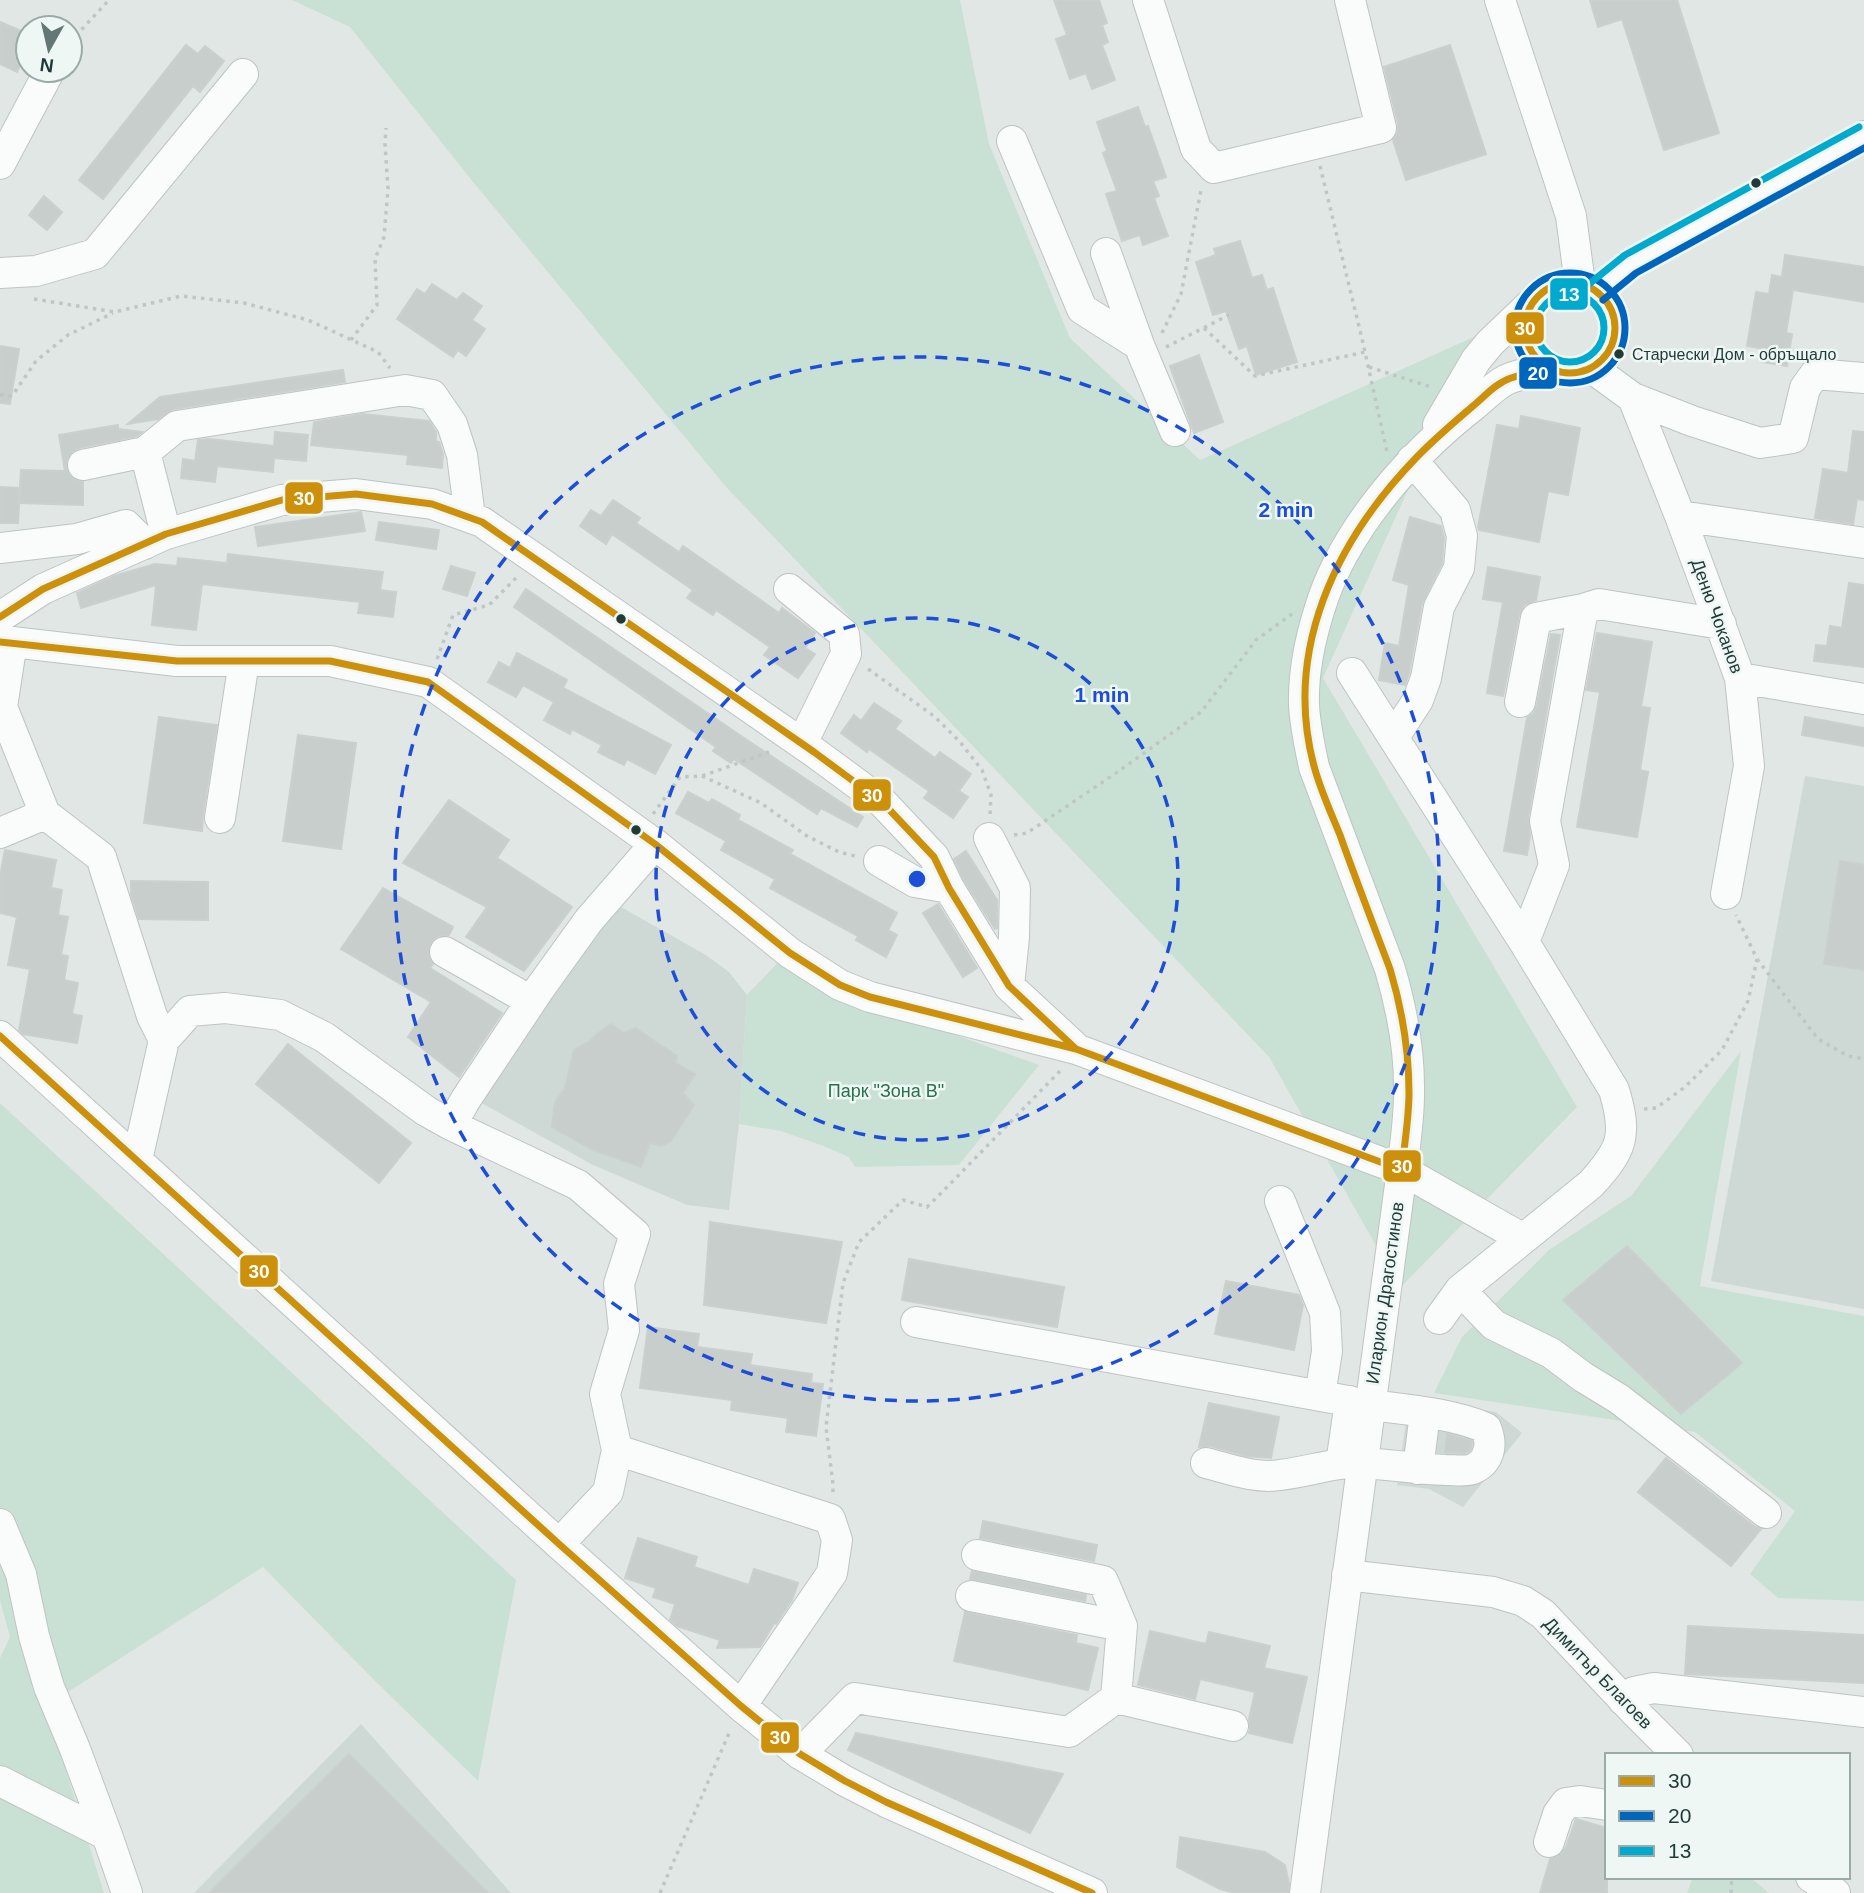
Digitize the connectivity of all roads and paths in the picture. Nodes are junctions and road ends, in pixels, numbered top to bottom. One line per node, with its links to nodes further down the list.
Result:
1 (109, 0): 5 (path)
2 (1148, 0): 12 (street)
3 (1350, 0): 11 (street)
4 (1500, 0): 16 (street)
5 (84, 27)
6 (243, 74): 15 (street)
7 (43, 84): 13 (street)
8 (386, 128): 22 (path)
9 (1864, 136): 16 (street)
10 (1012, 141): 23 (street)
11 (1315, 144): 12 (street); 24 (path)
12 (1207, 160): 23 (path)
13 (0, 164)
14 (1106, 253): 23 (street)
15 (0, 274)
16 (1588, 288): 18 (street); 26 (street)
17 (26, 297): 19 (path)
18 (1534, 301): 27 (street); 30 (street, Иларион Драгостинов)
19 (115, 312): 22 (path); 31 (path)
20 (1229, 315): 21 (path)
21 (1203, 328): 23 (path); 24 (path)
22 (351, 340): 29 (path)
23 (1141, 351): 33 (street)
24 (1365, 352): 25 (path)
25 (1369, 367): 30 (path); 35 (path)
26 (1592, 368): 27 (street); 32 (street)
27 (1553, 370): 35 (street, Иларион Драгостинов)
28 (1864, 378): 32 (street)
29 (405, 390): 34 (street); 38 (street)
30 (1458, 390): 35 (street, Иларион Драгостинов)
31 (0, 394)
32 (1633, 398): 37 (street, Деню Чоканов)
33 (1175, 431)
34 (145, 452): 36 (street); 39 (street)
35 (1410, 463): 55 (street); 78 (street, Иларион Драгостинов)
36 (83, 464)
37 (1680, 516): 40 (street); 46 (street, Деню Чоканов)
38 (470, 517): 39 (street); 42 (street)
39 (155, 539): 41 (street); 47 (street)
40 (1864, 543)
41 (0, 548)
42 (534, 559): 52 (path); 56 (street)
43 (789, 589): 48 (street)
44 (1583, 609): 46 (street); 54 (street); 66 (street)
45 (1297, 610): 62 (path)
46 (1721, 624): 51 (street, Деню Чоканов)
47 (4, 633): 49 (street); 58 (street)
48 (846, 654): 56 (street); 62 (path)
49 (244, 661): 52 (street); 59 (street)
50 (1352, 673): 55 (street)
51 (1740, 678): 53 (street); 65 (street, Деню Чоканов)
52 (428, 682): 61 (street)
53 (1864, 699)
54 (1520, 702)
55 (1394, 737): 66 (street)
56 (802, 743): 57 (path); 64 (street)
57 (702, 776): 61 (path); 63 (path)
58 (45, 814): 60 (street); 72 (street)
59 (220, 818)
60 (0, 833)
61 (647, 838): 70 (street); 73 (street)
62 (989, 838): 69 (street)
63 (879, 861): 64 (street)
64 (949, 888): 69 (street)
65 (1726, 894): 68 (path)
66 (1524, 942): 75 (street)
67 (445, 952): 70 (street)
68 (1757, 959): 74 (path); 75 (path)
69 (1009, 986): 73 (street)
70 (531, 1001): 76 (street)
71 (0, 1036): 77 (street)
72 (164, 1040): 76 (street); 77 (street)
73 (1076, 1049): 78 (street); 92 (path)
74 (1864, 1059)
75 (1621, 1112): 80 (street)
76 (452, 1125): 87 (street)
77 (136, 1160): 94 (street)
78 (1402, 1170): 80 (street); 85 (street, Иларион Драгостинов)
79 (1280, 1200): 84 (street)
80 (1522, 1238): 81 (street)
81 (1460, 1290): 82 (street); 91 (street)
82 (1439, 1319)
83 (916, 1322): 84 (street)
84 (1320, 1396): 85 (street)
85 (1360, 1403): 86 (street); 89 (street, Иларион Драгостинов)
86 (1425, 1413): 90 (street); 90 (street)
87 (617, 1450): 92 (street); 94 (street)
88 (1206, 1463): 89 (street)
89 (1352, 1463): 90 (street); 96 (street, Иларион Драгостинов)
90 (1418, 1469)
91 (1766, 1513)
92 (830, 1519): 101 (street)
93 (0, 1524): 108 (street)
94 (559, 1544): 101 (street)
95 (977, 1555): 98 (street)
96 (1348, 1575): 100 (street, Димитър Благоев); 113 (street, Иларион Драгостинов)
97 (971, 1596): 98 (street)
98 (1122, 1626): 99 (street)
99 (1116, 1698): 103 (street); 105 (street)
100 (1623, 1700): 102 (street); 104 (street, Димитър Благоев)
101 (741, 1706): 105 (street); 111 (path)
102 (1864, 1712)
103 (1233, 1726)
104 (1676, 1753)
105 (800, 1754): 112 (street)
106 (0, 1781): 108 (street)
107 (1605, 1805): 109 (street)
108 (107, 1835): 110 (street)
109 (1549, 1842)
110 (127, 1893)
111 (660, 1893)
112 (1093, 1893)
113 (1305, 1893)

